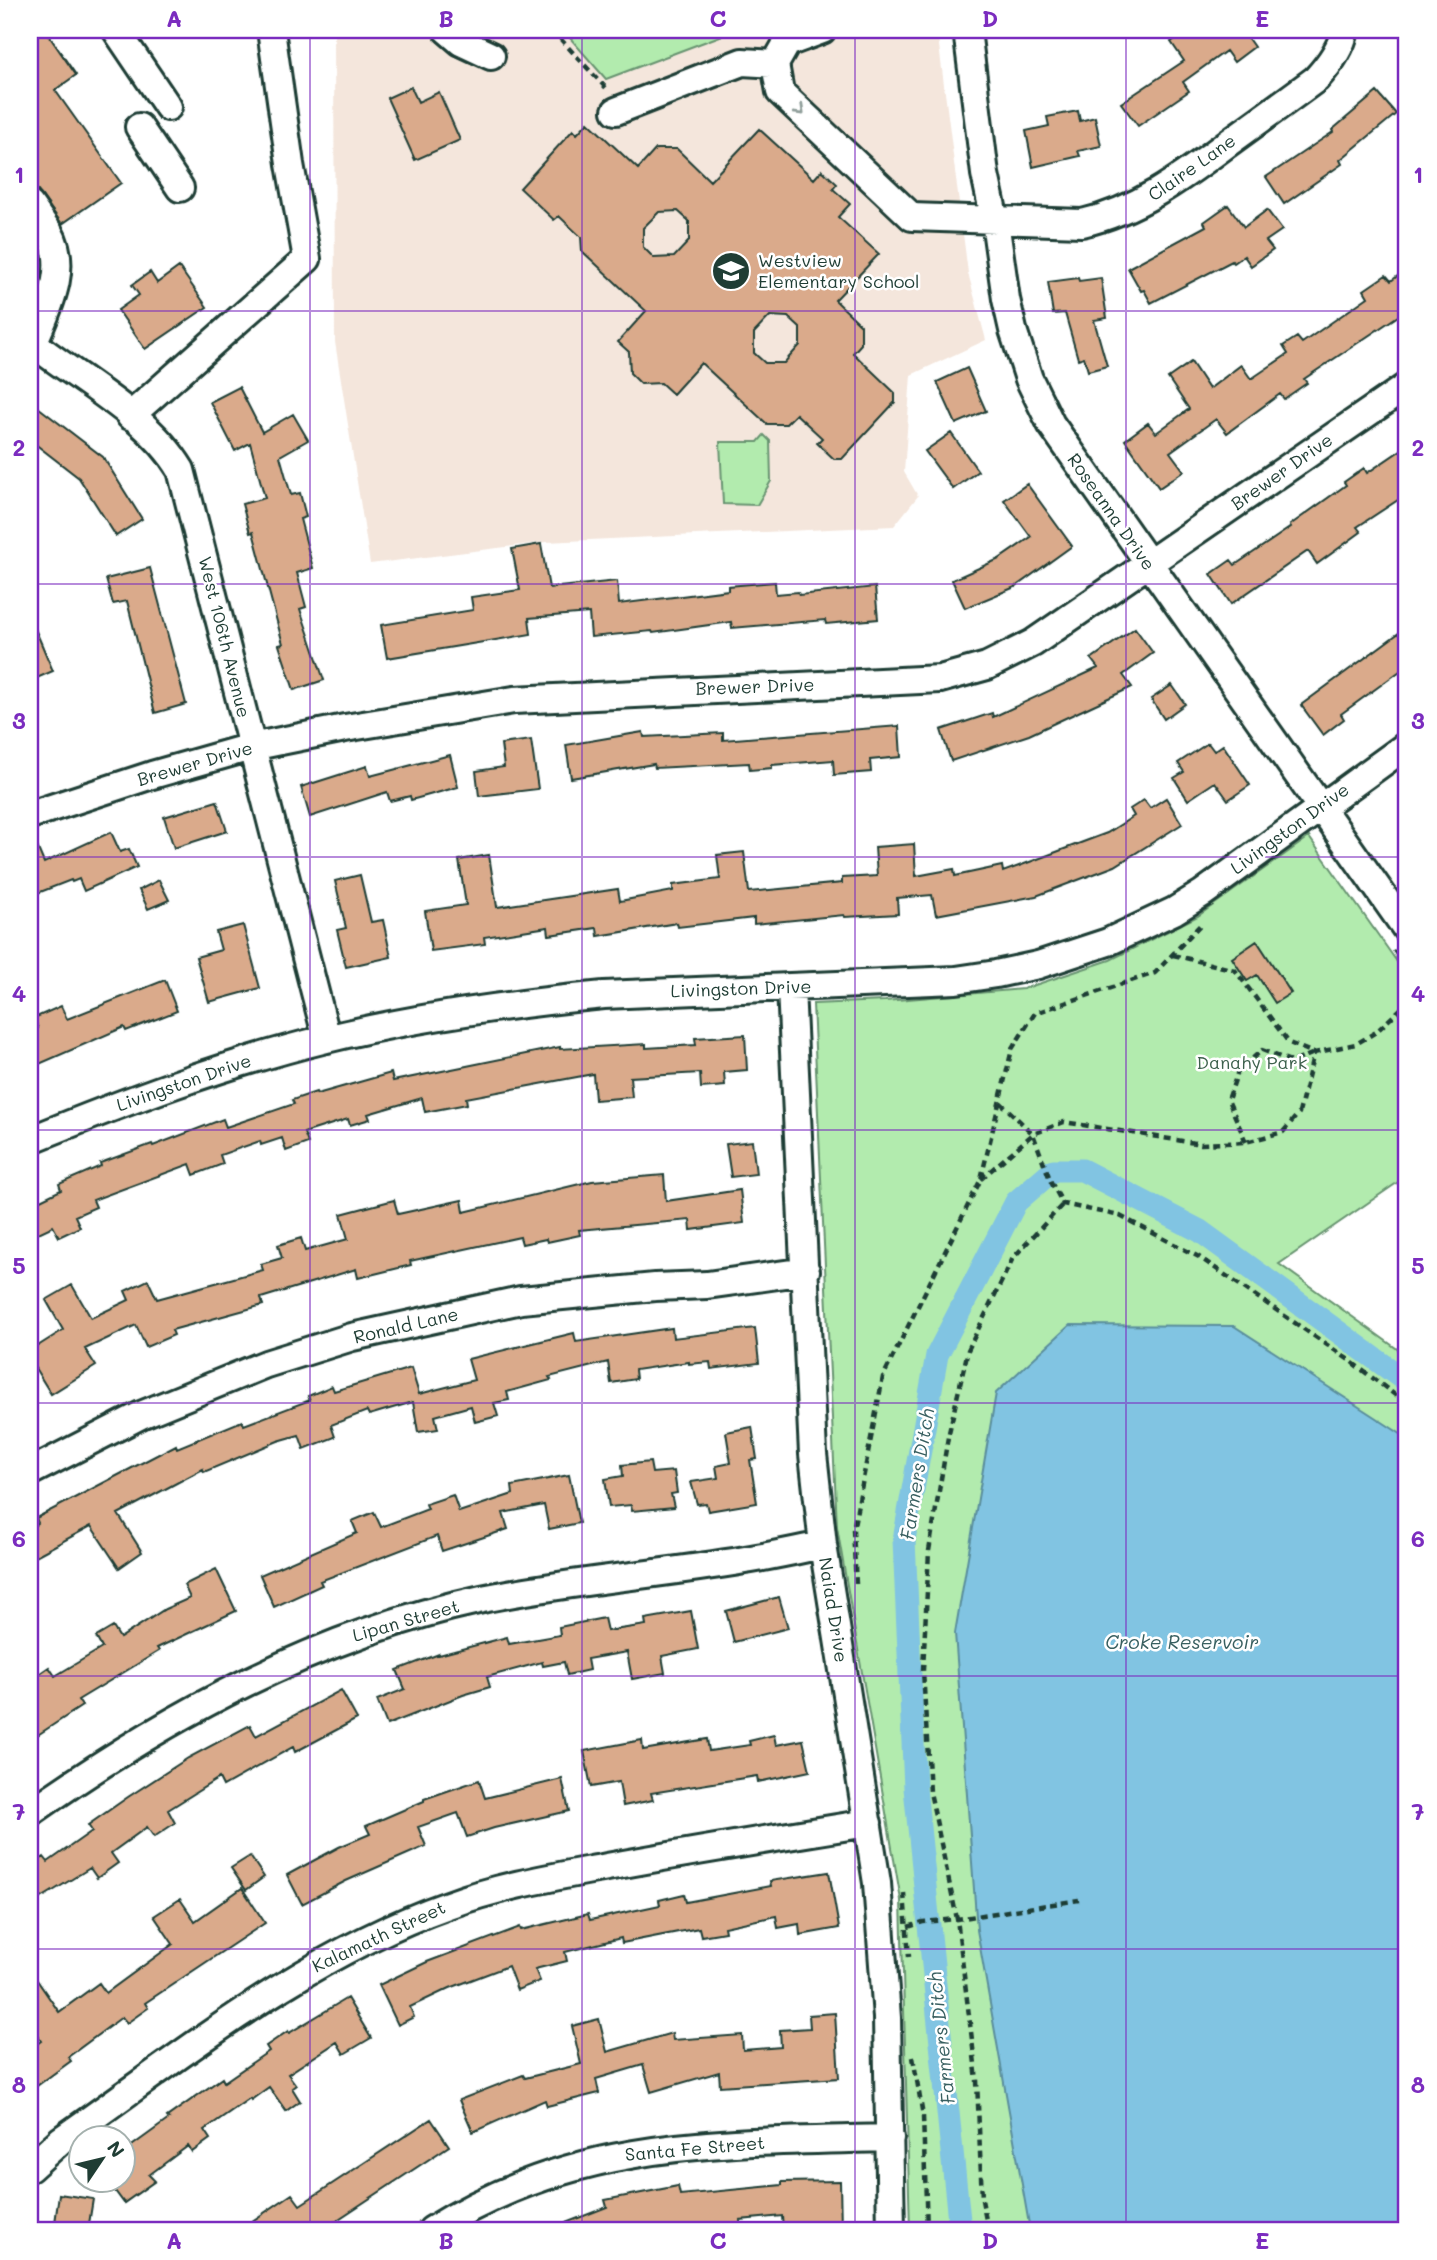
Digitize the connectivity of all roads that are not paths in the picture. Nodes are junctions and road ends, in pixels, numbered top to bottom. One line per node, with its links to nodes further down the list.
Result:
1 (116, 30): 10 (street)
2 (271, 30): 17 (street)
3 (447, 30): 7 (street)
4 (822, 30): 8 (street)
5 (967, 30): 14 (street, Roseanna Drive)
6 (1345, 30): 14 (street, Claire Lane)
7 (491, 56)
8 (775, 64): 9 (street); 14 (street, Claire Lane, one-way to 14)
9 (611, 100)
10 (168, 107)
11 (139, 127): 12 (street)
12 (180, 188)
13 (30, 205): 15 (street)
14 (995, 221): 18 (street, Roseanna Drive)
15 (32, 343): 17 (street, West 106th Avenue)
16 (1407, 386): 18 (street, Brewer Drive)
17 (130, 416): 20 (street, West 106th Avenue)
18 (1149, 565): 20 (street, Brewer Drive); 21 (street, Roseanna Drive)
19 (1407, 745): 21 (street, Livingston Drive)
20 (251, 747): 22 (street, Brewer Drive); 25 (street, West 106th Avenue)
21 (1320, 806): 23 (street, Roseanna Drive); 24 (street, Livingston Drive)
22 (30, 815)
23 (1407, 930)
24 (791, 988): 25 (street, Livingston Drive); 27 (street, Naiad Drive)
25 (327, 1039): 26 (street, Livingston Drive)
26 (30, 1140)
27 (806, 1271): 28 (street, Ronald Lane); 29 (street, Naiad Drive)
28 (30, 1472)
29 (823, 1545): 30 (street, Lipan Street); 31 (street, Naiad Drive)
30 (30, 1813)
31 (868, 1823): 32 (street, Naiad Drive); 33 (street, Kalamath Street)
32 (890, 2138): 34 (street, Santa Fe Street); 35 (street, Naiad Drive)
33 (30, 2168)
34 (432, 2230)
35 (891, 2230)

